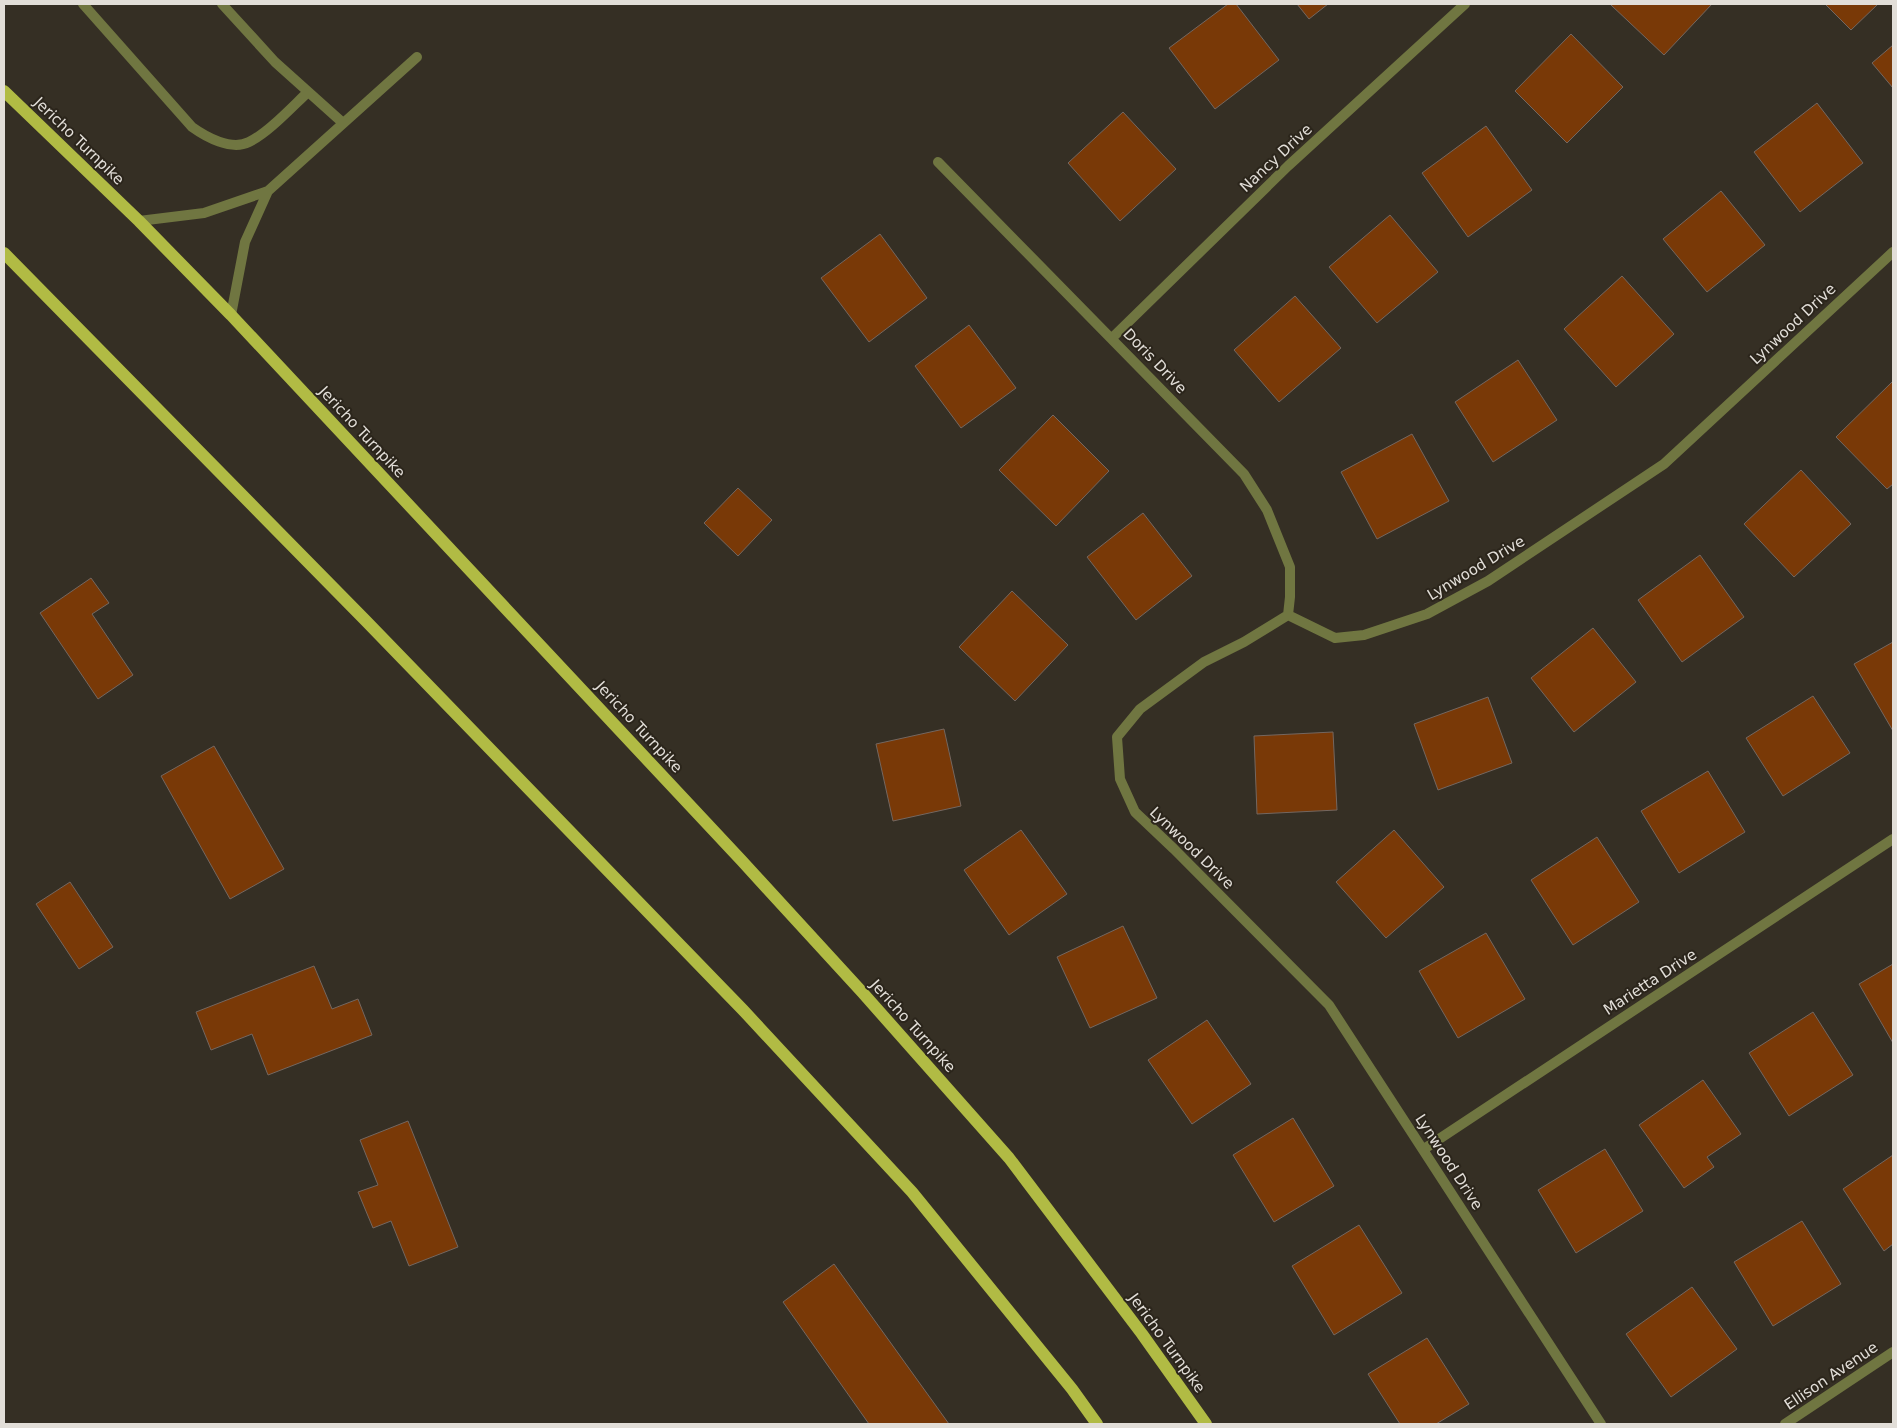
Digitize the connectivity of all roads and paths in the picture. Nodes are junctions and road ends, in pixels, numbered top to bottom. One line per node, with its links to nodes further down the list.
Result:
1 (83, 4): 6 (street)
2 (222, 4): 6 (street)
3 (1464, 4): 14 (street, Nancy Drive)
4 (417, 57): 7 (street)
5 (4, 91): 10 (main road, Jericho Turnpike)
6 (308, 92): 7 (street)
7 (343, 123): 9 (street)
8 (938, 162): 14 (street, Doris Drive)
9 (268, 191): 10 (street); 13 (street)
10 (139, 221): 13 (main road, Jericho Turnpike)
11 (1893, 252): 15 (street, Lynwood Drive)
12 (4, 253): 19 (main road)
13 (231, 315): 20 (main road, Jericho Turnpike)
14 (1112, 338): 15 (street, Doris Drive)
15 (1288, 615): 17 (street, Lynwood Drive)
16 (1893, 839): 17 (street, Marietta Drive)
17 (1424, 1149): 21 (street, Lynwood Drive)
18 (1893, 1352): 22 (street, Ellison Avenue)
19 (1098, 1424)
20 (1206, 1424)
21 (1601, 1424)
22 (1785, 1424)

